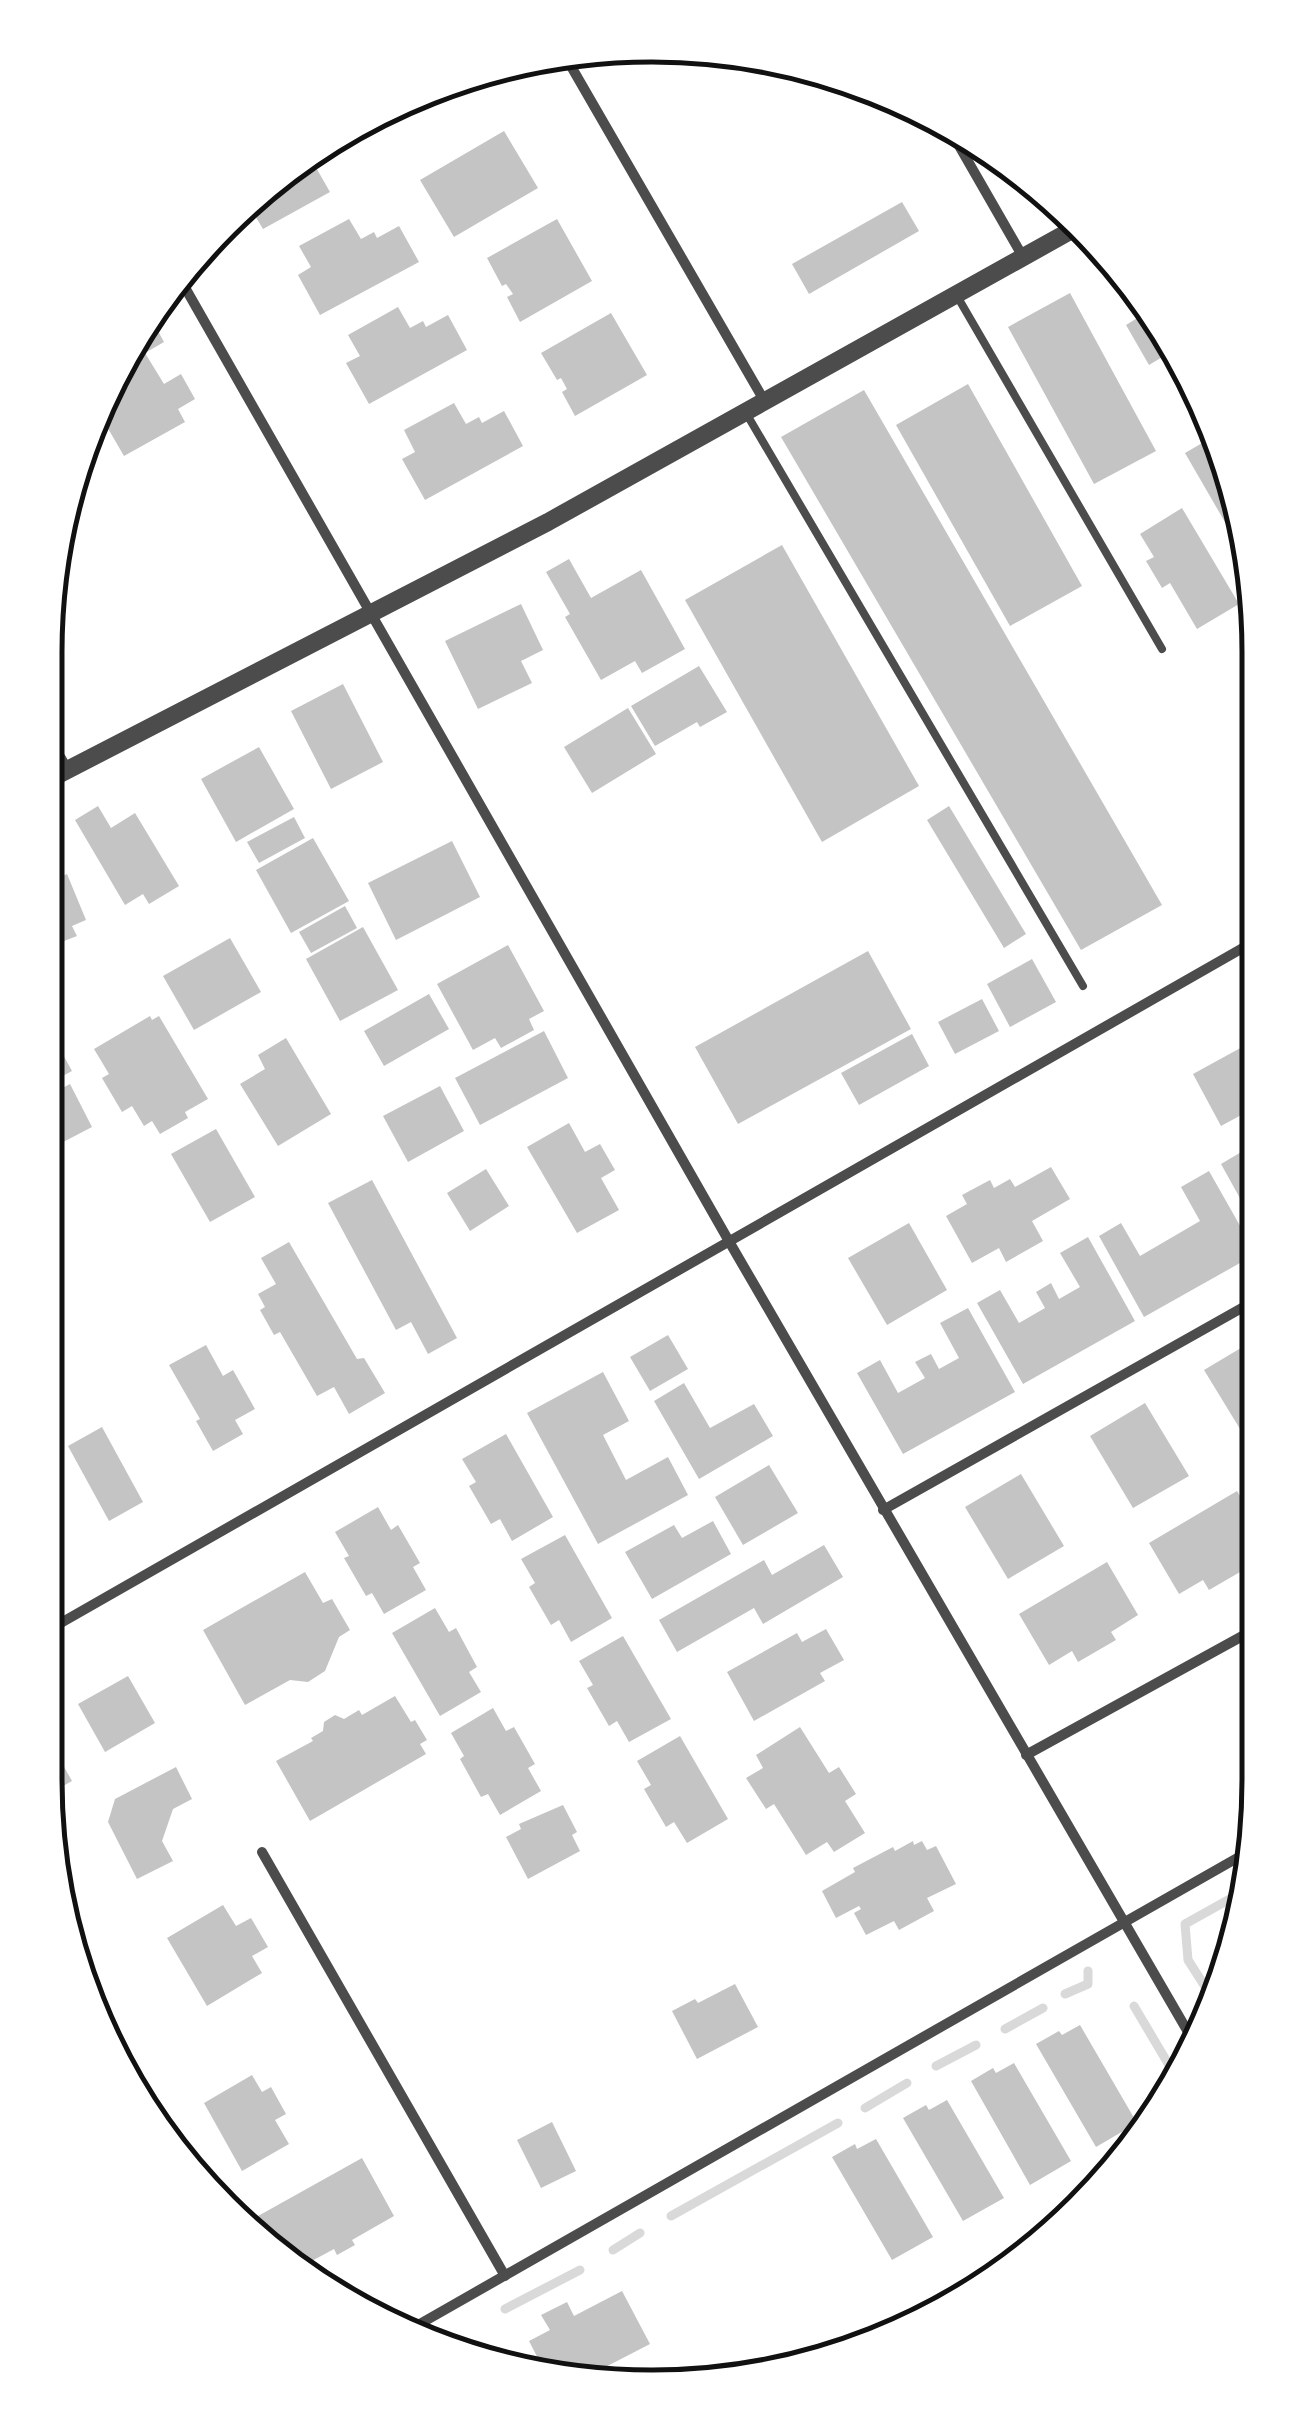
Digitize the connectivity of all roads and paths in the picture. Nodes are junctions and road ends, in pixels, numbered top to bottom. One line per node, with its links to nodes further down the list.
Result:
1 (572, 68): 7 (street)
2 (962, 150): 4 (street)
3 (1067, 233): 4 (street)
4 (1023, 257): 6 (street)
5 (186, 290): 9 (street)
6 (957, 296): 7 (street); 10 (lane)
7 (765, 403): 8 (street)
8 (746, 414): 9 (street); 15 (lane)
9 (373, 613): 12 (street); 16 (street)
10 (1162, 649)
11 (62, 760): 12 (street)
12 (68, 770): 13 (street)
13 (62, 773)
14 (1242, 949): 16 (street)
15 (1083, 986)
16 (730, 1243): 18 (street); 19 (street)
17 (1242, 1308): 18 (street)
18 (884, 1510): 21 (street)
19 (62, 1622)
20 (1242, 1636): 21 (street)
21 (1026, 1755): 24 (street)
22 (262, 1852): 26 (street)
23 (1236, 1859): 24 (street)
24 (1125, 1922): 25 (street); 26 (street)
25 (1186, 2030)
26 (505, 2276): 27 (street)
27 (421, 2324)

